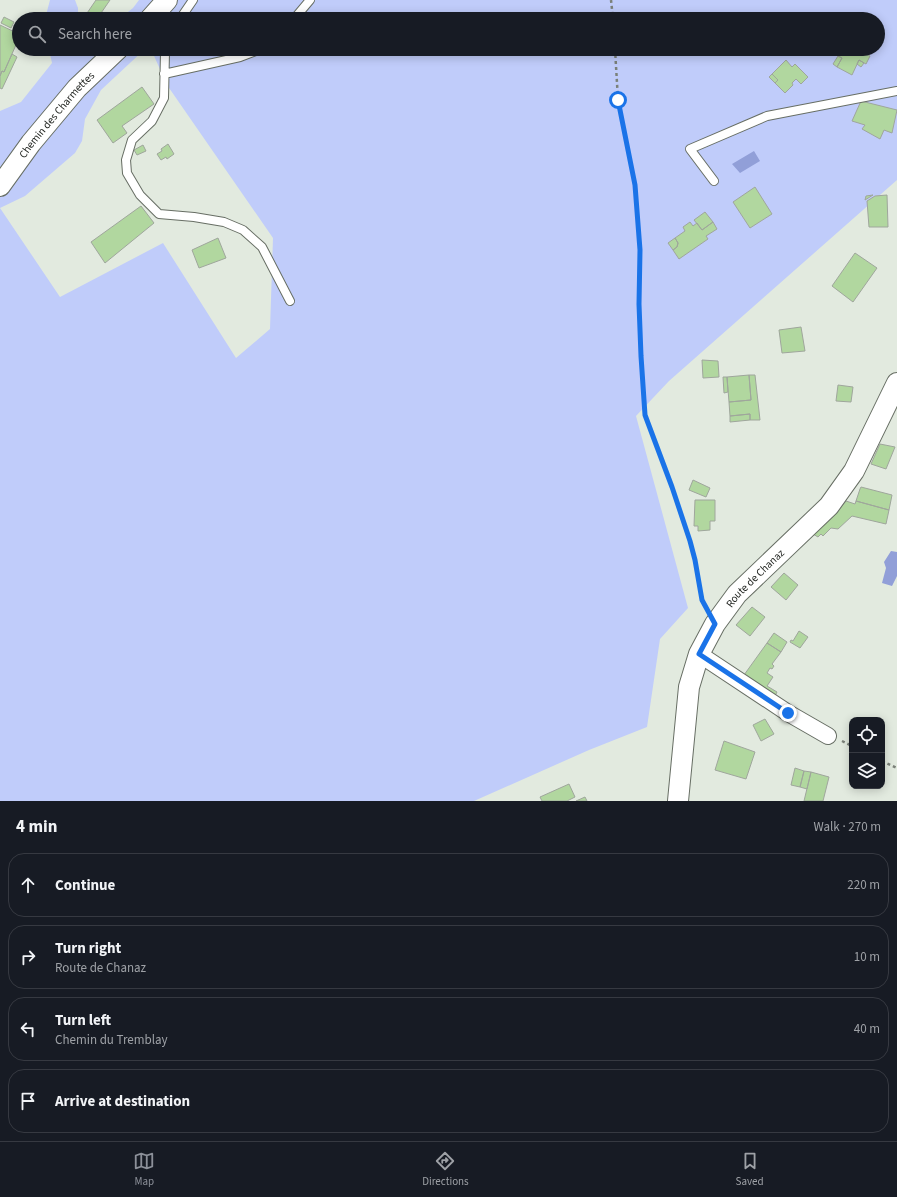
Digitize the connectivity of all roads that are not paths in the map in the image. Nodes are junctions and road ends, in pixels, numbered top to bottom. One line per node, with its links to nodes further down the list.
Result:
1 (167, 0): 4 (street)
2 (193, 0): 5 (lane)
3 (310, 0): 6 (lane)
4 (156, 12)
5 (185, 12)
6 (300, 12)
7 (111, 56): 13 (street, Chemin des Charmettes)
8 (165, 56): 10 (lane)
9 (243, 56): 10 (lane)
10 (164, 74): 14 (lane)
11 (897, 91): 12 (lane)
12 (714, 181)
13 (0, 186)
14 (290, 301)
15 (897, 383): 16 (street, Route de Chanaz)
16 (699, 654): 17 (street); 18 (street, Route de Chanaz)
17 (828, 736)
18 (678, 801)

